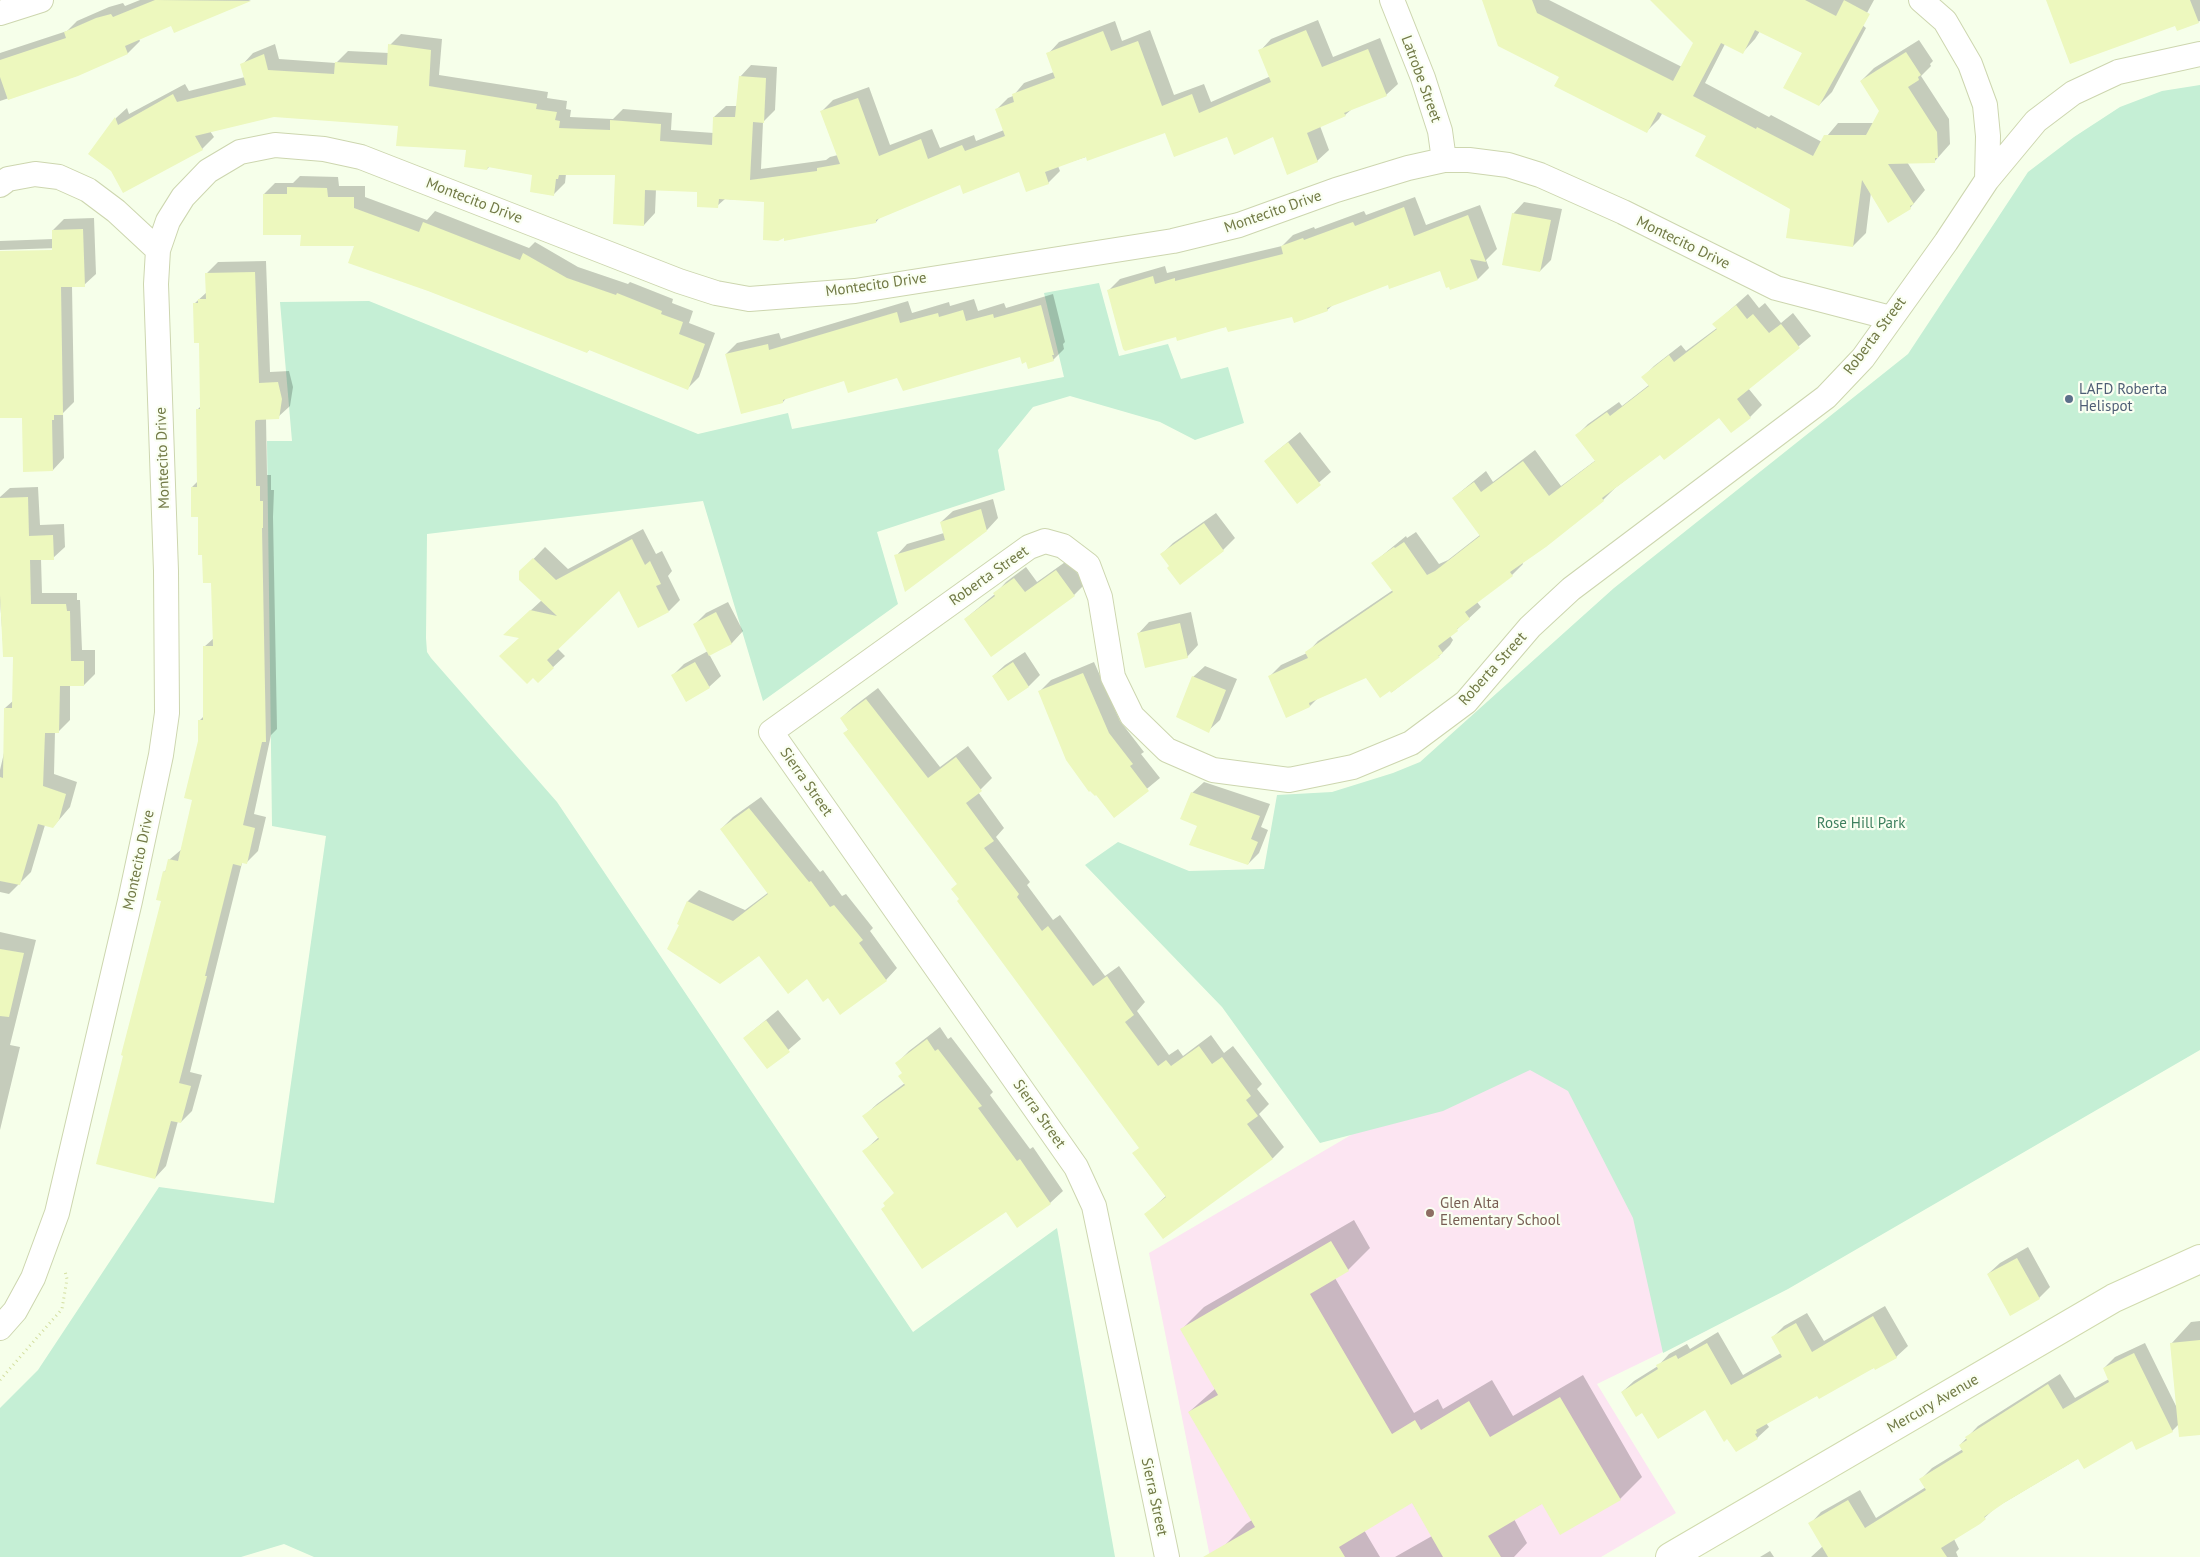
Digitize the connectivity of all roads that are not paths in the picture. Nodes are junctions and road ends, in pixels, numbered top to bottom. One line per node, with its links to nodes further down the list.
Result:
1 (41, 0): 4 (street)
2 (1392, 0): 6 (street, Latrobe Street)
3 (1921, 0): 7 (street)
4 (0, 13)
5 (2200, 54): 7 (street, Roberta Street)
6 (1444, 160): 9 (street, Montecito Drive); 10 (street, Montecito Drive)
7 (1986, 180): 10 (street, Roberta Street)
8 (0, 185): 9 (street)
9 (158, 250): 13 (street, Montecito Drive)
10 (1891, 318): 11 (street, Roberta Street)
11 (771, 732): 14 (street, Sierra Street)
12 (2200, 1259): 15 (street, Mercury Avenue)
13 (0, 1328)
14 (1167, 1557)
15 (1670, 1557)

